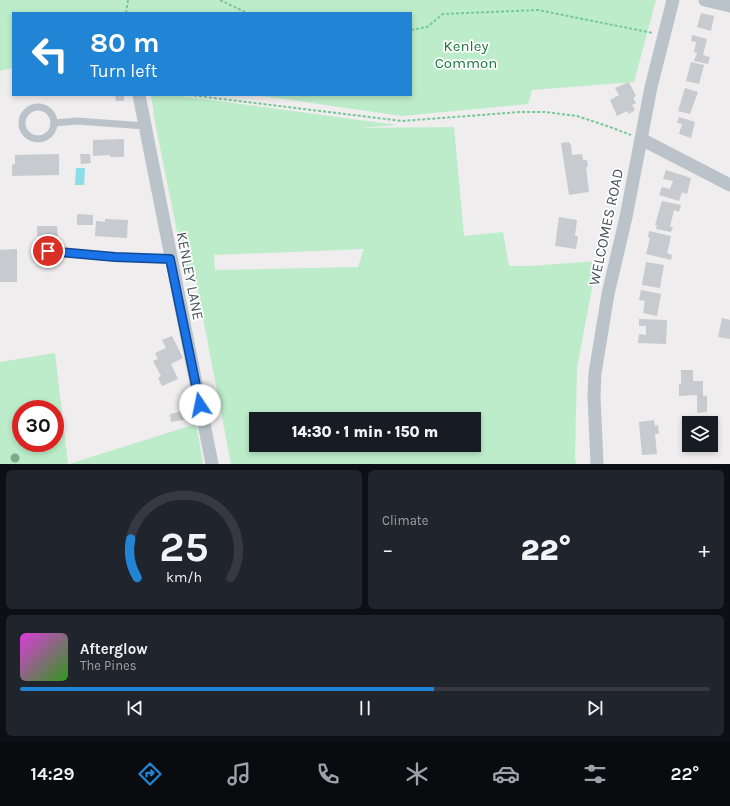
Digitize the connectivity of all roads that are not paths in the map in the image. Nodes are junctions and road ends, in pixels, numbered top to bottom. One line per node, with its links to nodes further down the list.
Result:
1 (673, 0): 7 (street, WELCOMES ROAD)
2 (704, 0): 3 (street)
3 (730, 6)
4 (139, 96): 6 (street, KENLEY LANE)
5 (54, 122): 5 (lane); 6 (lane)
6 (144, 126): 10 (street, KENLEY LANE)
7 (641, 139): 8 (street); 12 (street, WELCOMES ROAD)
8 (730, 184)
9 (48, 251): 10 (lane)
10 (170, 259): 11 (street, KENLEY LANE)
11 (212, 464)
12 (597, 464)

